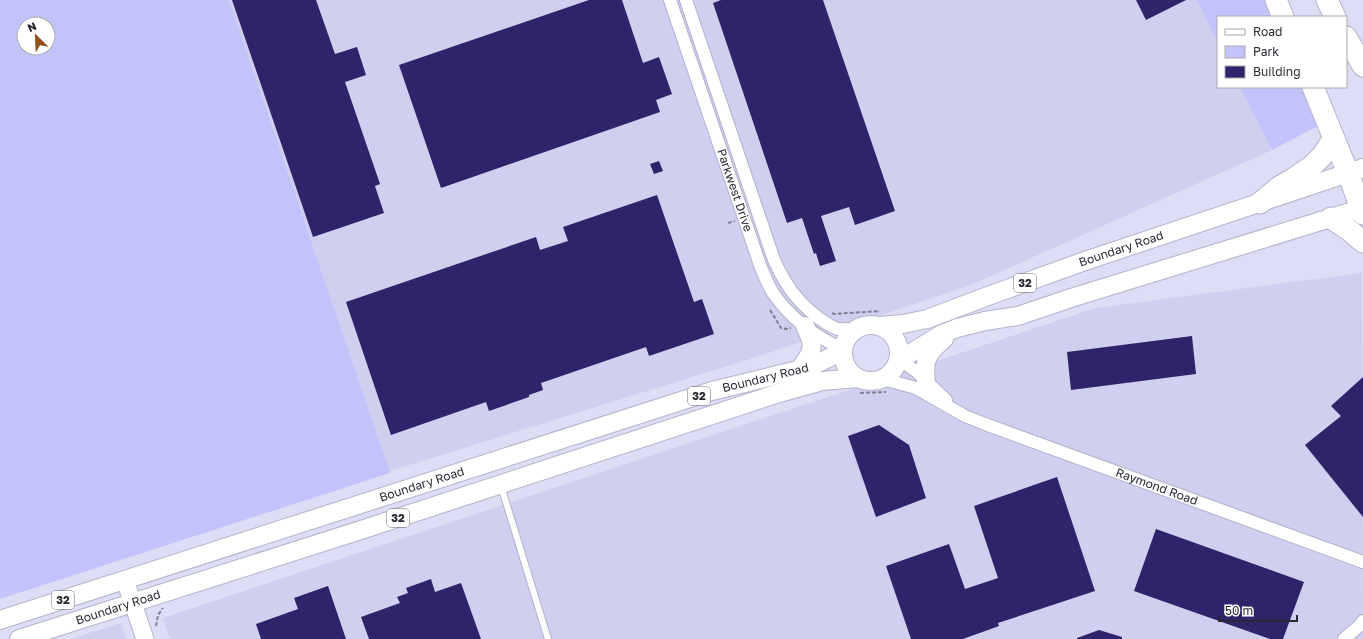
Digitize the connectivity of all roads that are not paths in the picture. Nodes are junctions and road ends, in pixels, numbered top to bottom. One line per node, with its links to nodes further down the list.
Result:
1 (670, 0): 11 (street, Parkwest Drive)
2 (686, 0): 10 (street, Parkwest Drive)
3 (1276, 0): 5 (highway)
4 (1327, 0): 6 (highway)
5 (1283, 16)
6 (1335, 16)
7 (1347, 39): 8 (highway)
8 (1363, 66)
9 (1313, 88): 12 (highway)
10 (725, 116): 11 (street); 20 (street, Parkwest Drive)
11 (711, 121): 18 (street, Parkwest Drive)
12 (1334, 138): 13 (highway); 14 (highway)
13 (1356, 171): 14 (main road, Boundary Road / 32); 15 (highway)
14 (1260, 203): 19 (main road, Boundary Road / 32)
15 (1362, 210): 16 (main road, 32)
16 (1331, 218): 17 (highway); 21 (main road, 32)
17 (1363, 242)
18 (805, 326): 22 (street, Parkwest Drive); 24 (main road)
19 (880, 326): 20 (main road, 32); 23 (main road)
20 (860, 327): 22 (main road)
21 (957, 328): 23 (main road, 32); 27 (main road)
22 (843, 350): 24 (main road, Boundary Road / 32); 25 (main road)
23 (899, 358): 26 (main road); 27 (street, Raymond Road)
24 (799, 370): 31 (main road, Boundary Road / 32)
25 (858, 378): 26 (main road, 32); 29 (main road, Boundary Road / 32)
26 (883, 379): 28 (street, Raymond Road)
27 (926, 381): 28 (street, Raymond Road)
28 (952, 407): 30 (street, Raymond Road)
29 (500, 484): 32 (main road, Boundary Road / 32); 37 (lane)
30 (1363, 562)
31 (125, 580): 32 (street); 33 (main road, Boundary Road / 32)
32 (133, 602): 35 (main road, Boundary Road / 32); 36 (street)
33 (0, 620)
34 (1363, 621): 38 (street)
35 (19, 639)
36 (145, 639)
37 (548, 639)
38 (1344, 639)

